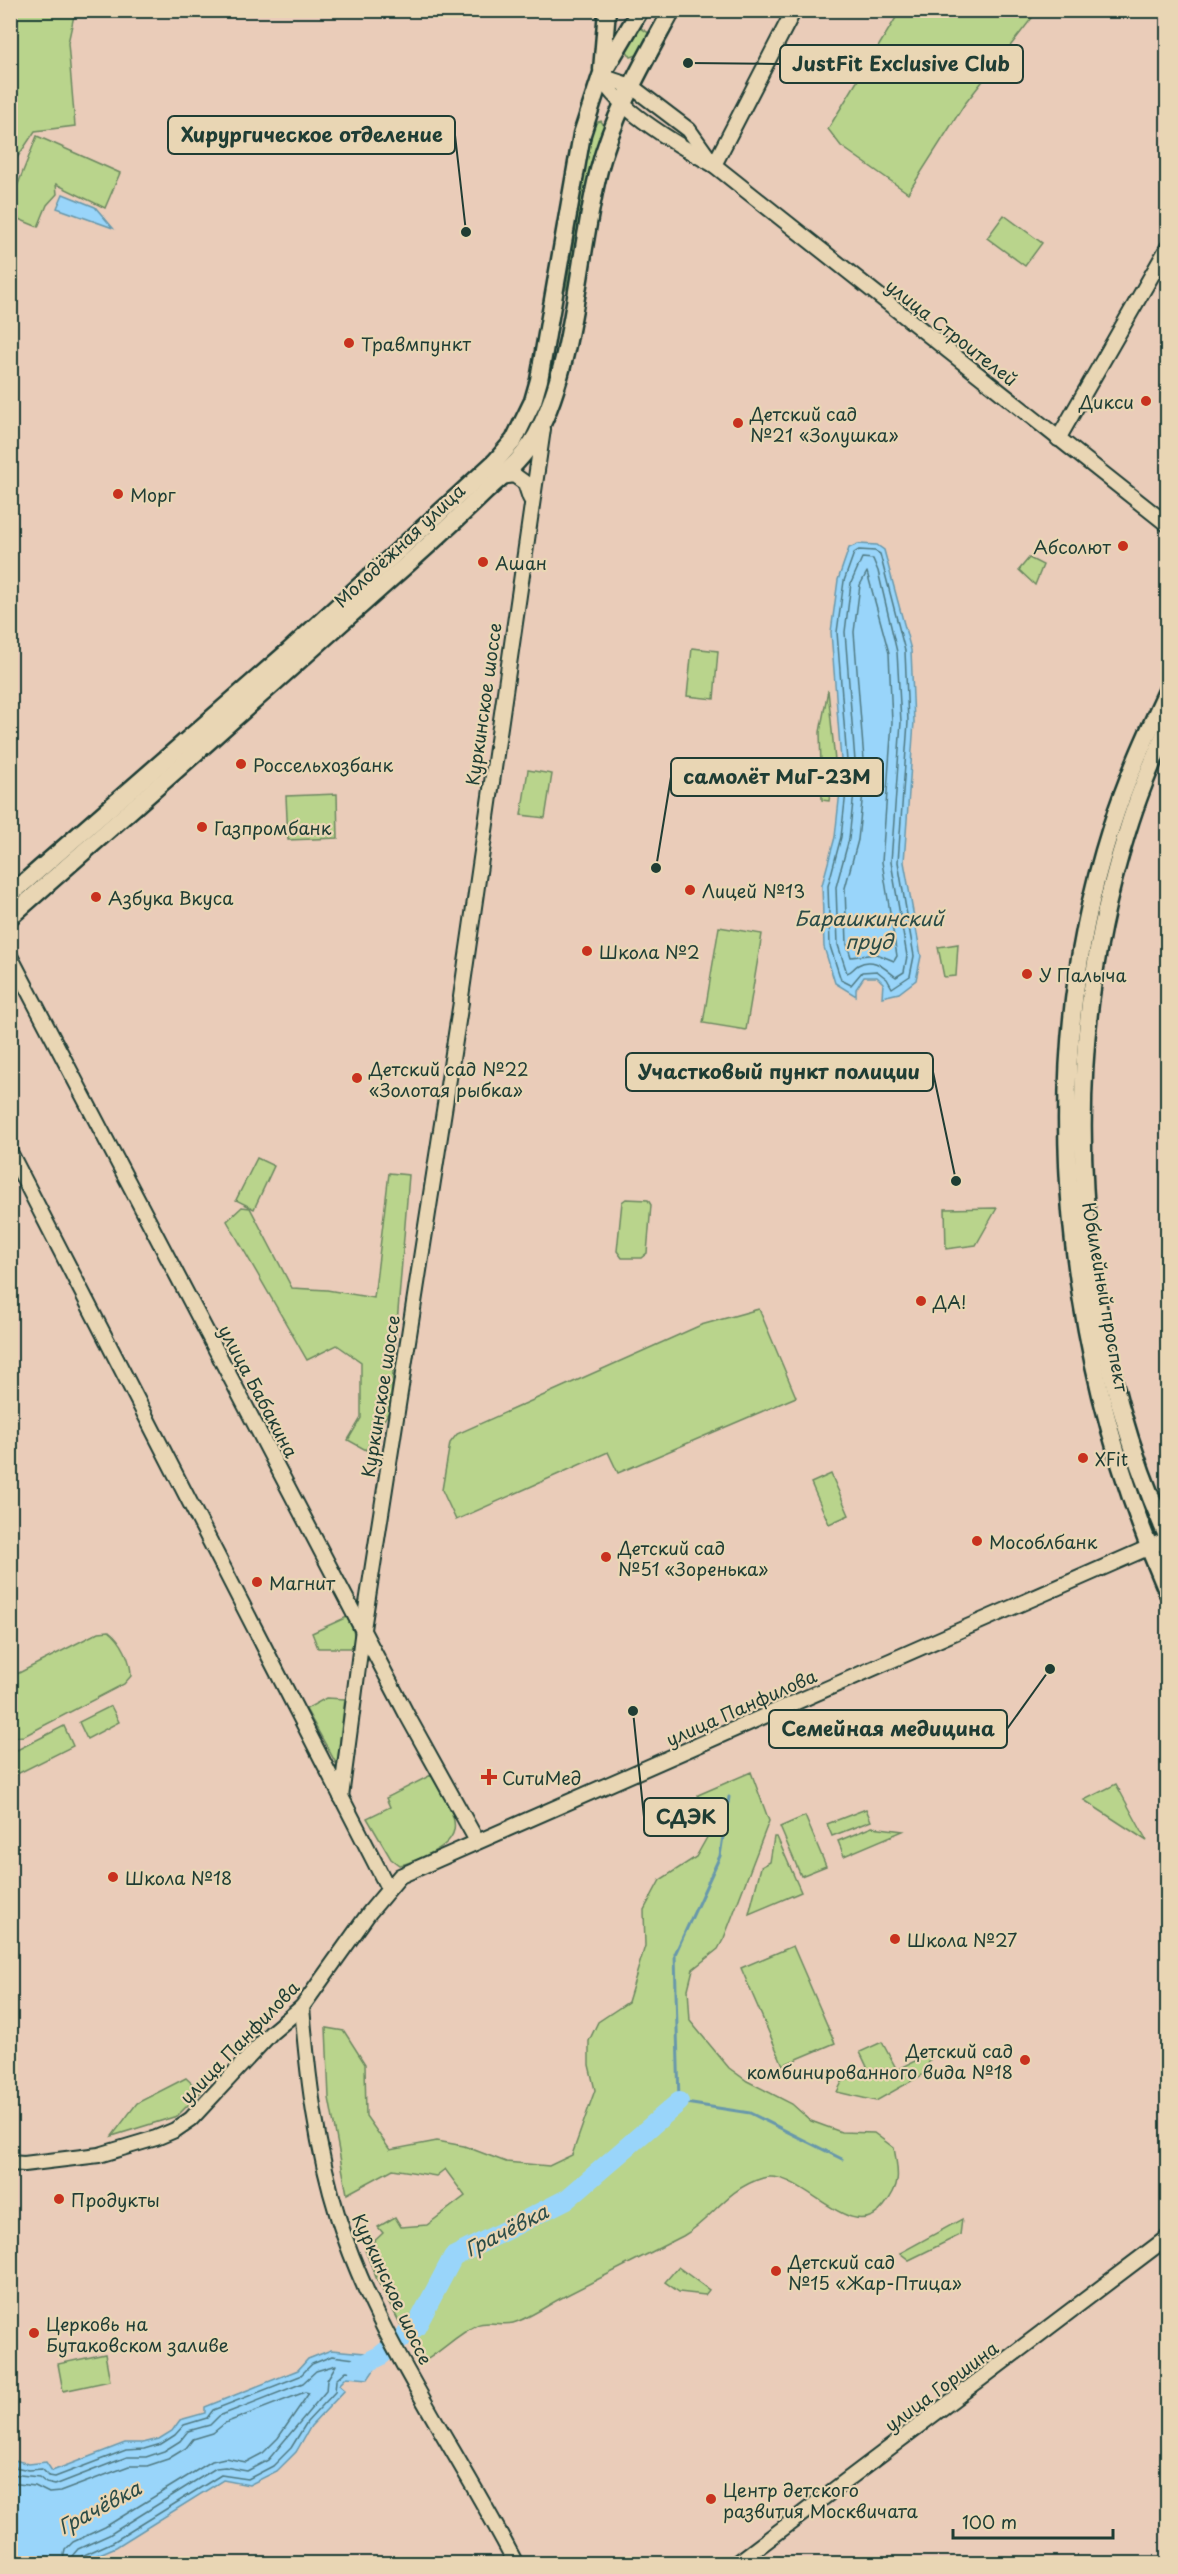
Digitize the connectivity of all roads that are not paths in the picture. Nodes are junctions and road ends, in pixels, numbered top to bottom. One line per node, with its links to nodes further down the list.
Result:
1 (607, 10): 5 (main road)
2 (640, 10): 5 (main road)
3 (672, 10): 6 (main road, Молодёжная улица)
4 (794, 10): 8 (street)
5 (601, 76): 6 (street, улица Строителей); 7 (street, улица Строителей); 17 (main road, Молодёжная улица)
6 (631, 86): 7 (main road, Молодёжная улица); 8 (street, улица Строителей)
7 (622, 104): 8 (street, улица Строителей); 10 (main road, Молодёжная улица)
8 (714, 165): 11 (street, улица Строителей)
9 (1167, 247): 11 (street)
10 (545, 417): 12 (main road, Молодёжная улица); 13 (street, Куркинское шоссе)
11 (1058, 439): 14 (street, улица Строителей)
12 (501, 477): 13 (street); 18 (main road, Молодёжная улица)
13 (531, 500): 24 (street, Куркинское шоссе)
14 (1167, 525)
15 (1167, 688): 22 (main road, Юбилейный проспект)
16 (1167, 726): 21 (main road, Юбилейный проспект)
17 (10, 895)
18 (10, 917)
19 (10, 956): 23 (street, улица Бабакина)
20 (10, 1152): 27 (street)
21 (1167, 1539): 22 (street, улица Панфилова)
22 (1148, 1548): 25 (main road, Юбилейный проспект); 28 (street, улица Панфилова)
23 (336, 1577): 24 (street); 26 (street, улица Бабакина)
24 (369, 1590): 26 (street, Куркинское шоссе)
25 (1167, 1593)
26 (363, 1629): 27 (street, Куркинское шоссе); 28 (street, улица Бабакина)
27 (341, 1797): 29 (street)
28 (477, 1841): 29 (street, улица Панфилова)
29 (388, 1888): 30 (street, улица Панфилова)
30 (302, 2007): 31 (street, улица Панфилова); 33 (street, Куркинское шоссе)
31 (10, 2163)
32 (1167, 2237): 34 (street, улица Горшина)
33 (516, 2564)
34 (736, 2564)

